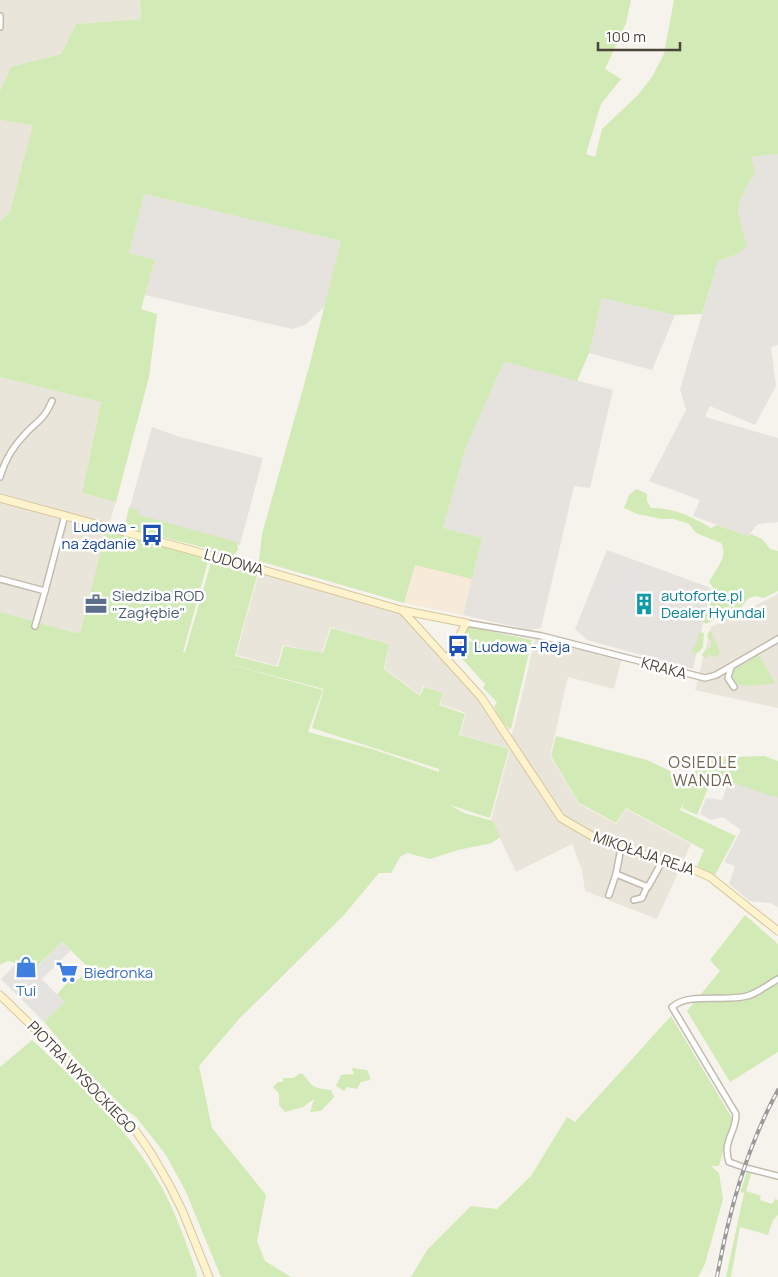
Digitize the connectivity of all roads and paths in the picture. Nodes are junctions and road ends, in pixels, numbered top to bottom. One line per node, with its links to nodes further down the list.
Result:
1 (0, 16): 2 (street)
2 (0, 27)
3 (52, 401): 4 (street)
4 (0, 477)
5 (0, 498): 6 (street, LUDOWA)
6 (65, 515): 8 (street); 9 (street, LUDOWA)
7 (0, 579): 8 (street)
8 (45, 591): 11 (street)
9 (401, 610): 10 (street, LUDOWA); 14 (street, LUDOWA)
10 (466, 623): 12 (street, LUDOWA); 14 (street)
11 (35, 626)
12 (542, 636): 15 (street, KRAKA)
13 (778, 639): 15 (street, KRAKA)
14 (448, 659): 17 (street, LUDOWA)
15 (731, 666): 16 (street)
16 (734, 687)
17 (509, 738): 18 (street, MIKOŁAJA REJA)
18 (621, 848): 19 (street, MIKOŁAJA REJA); 20 (street)
19 (663, 860): 21 (street); 24 (street, MIKOŁAJA REJA)
20 (616, 874): 21 (street); 22 (street)
21 (646, 887): 23 (street)
22 (609, 895)
23 (634, 900)
24 (778, 931)
25 (778, 979): 27 (street)
26 (0, 995): 28 (street, PIOTRA WYSOCKIEGO)
27 (778, 1176)
28 (208, 1276)

